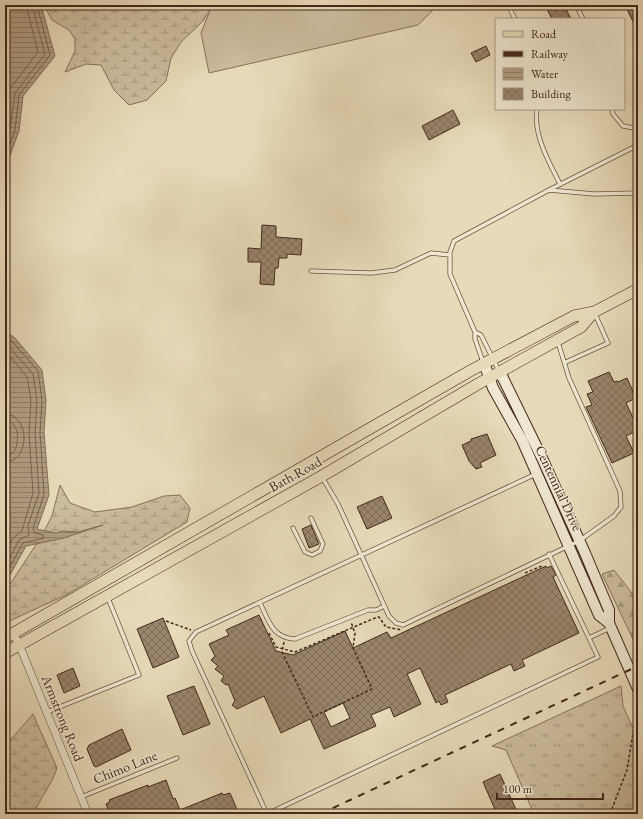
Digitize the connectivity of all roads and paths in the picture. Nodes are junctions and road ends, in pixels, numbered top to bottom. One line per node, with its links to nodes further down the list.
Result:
1 (508, 5): 3 (lane)
2 (576, 5): 4 (lane)
3 (514, 18)
4 (582, 18)
5 (537, 110): 9 (lane)
6 (612, 110): 7 (lane)
7 (638, 126)
8 (638, 145): 9 (lane)
9 (560, 184): 10 (lane)
10 (549, 190): 11 (lane); 12 (lane)
11 (638, 193)
12 (450, 254): 13 (lane); 16 (lane)
13 (311, 271)
14 (638, 288): 15 (main road, Bath Road)
15 (594, 312): 17 (main road, Bath Road); 18 (main road, Bath Road); 19 (lane)
16 (475, 332): 18 (lane); 18 (lane)
17 (557, 339): 19 (lane); 20 (main road, Bath Road)
18 (488, 360): 20 (lane); 21 (main road, Centennial Drive); 36 (main road, Bath Road)
19 (566, 362): 26 (lane)
20 (500, 372): 21 (main road, Bath Road); 26 (main road, Centennial Drive)
21 (489, 378): 22 (main road, Centennial Drive); 23 (main road, Bath Road)
22 (537, 474): 26 (main road, Centennial Drive); 28 (lane)
23 (322, 476): 28 (lane); 29 (main road, Bath Road)
24 (311, 518): 25 (lane)
25 (293, 528)
26 (574, 543): 27 (lane); 34 (main road, Centennial Drive)
27 (549, 554): 31 (lane); 38 (lane)
28 (360, 555): 30 (lane); 31 (lane)
29 (107, 596): 39 (main road, Bath Road); 42 (lane)
30 (260, 603): 35 (lane); 37 (lane)
31 (384, 606): 32 (lane)
32 (349, 617): 37 (lane); 37 (path)
33 (166, 621): 35 (path)
34 (610, 625): 38 (lane); 41 (main road, Centennial Drive)
35 (196, 632): 38 (lane)
36 (9, 635): 39 (street, Armstrong Road)
37 (284, 638)
38 (589, 638)
39 (19, 644): 40 (main road, Bath Road); 42 (street, Armstrong Road)
40 (5, 653)
41 (638, 689)
42 (47, 712): 45 (street, Armstrong Road)
43 (635, 721): 47 (path)
44 (177, 758): 45 (lane, Chimo Lane)
45 (81, 797): 46 (street, Armstrong Road)
46 (88, 814)
47 (610, 814)

